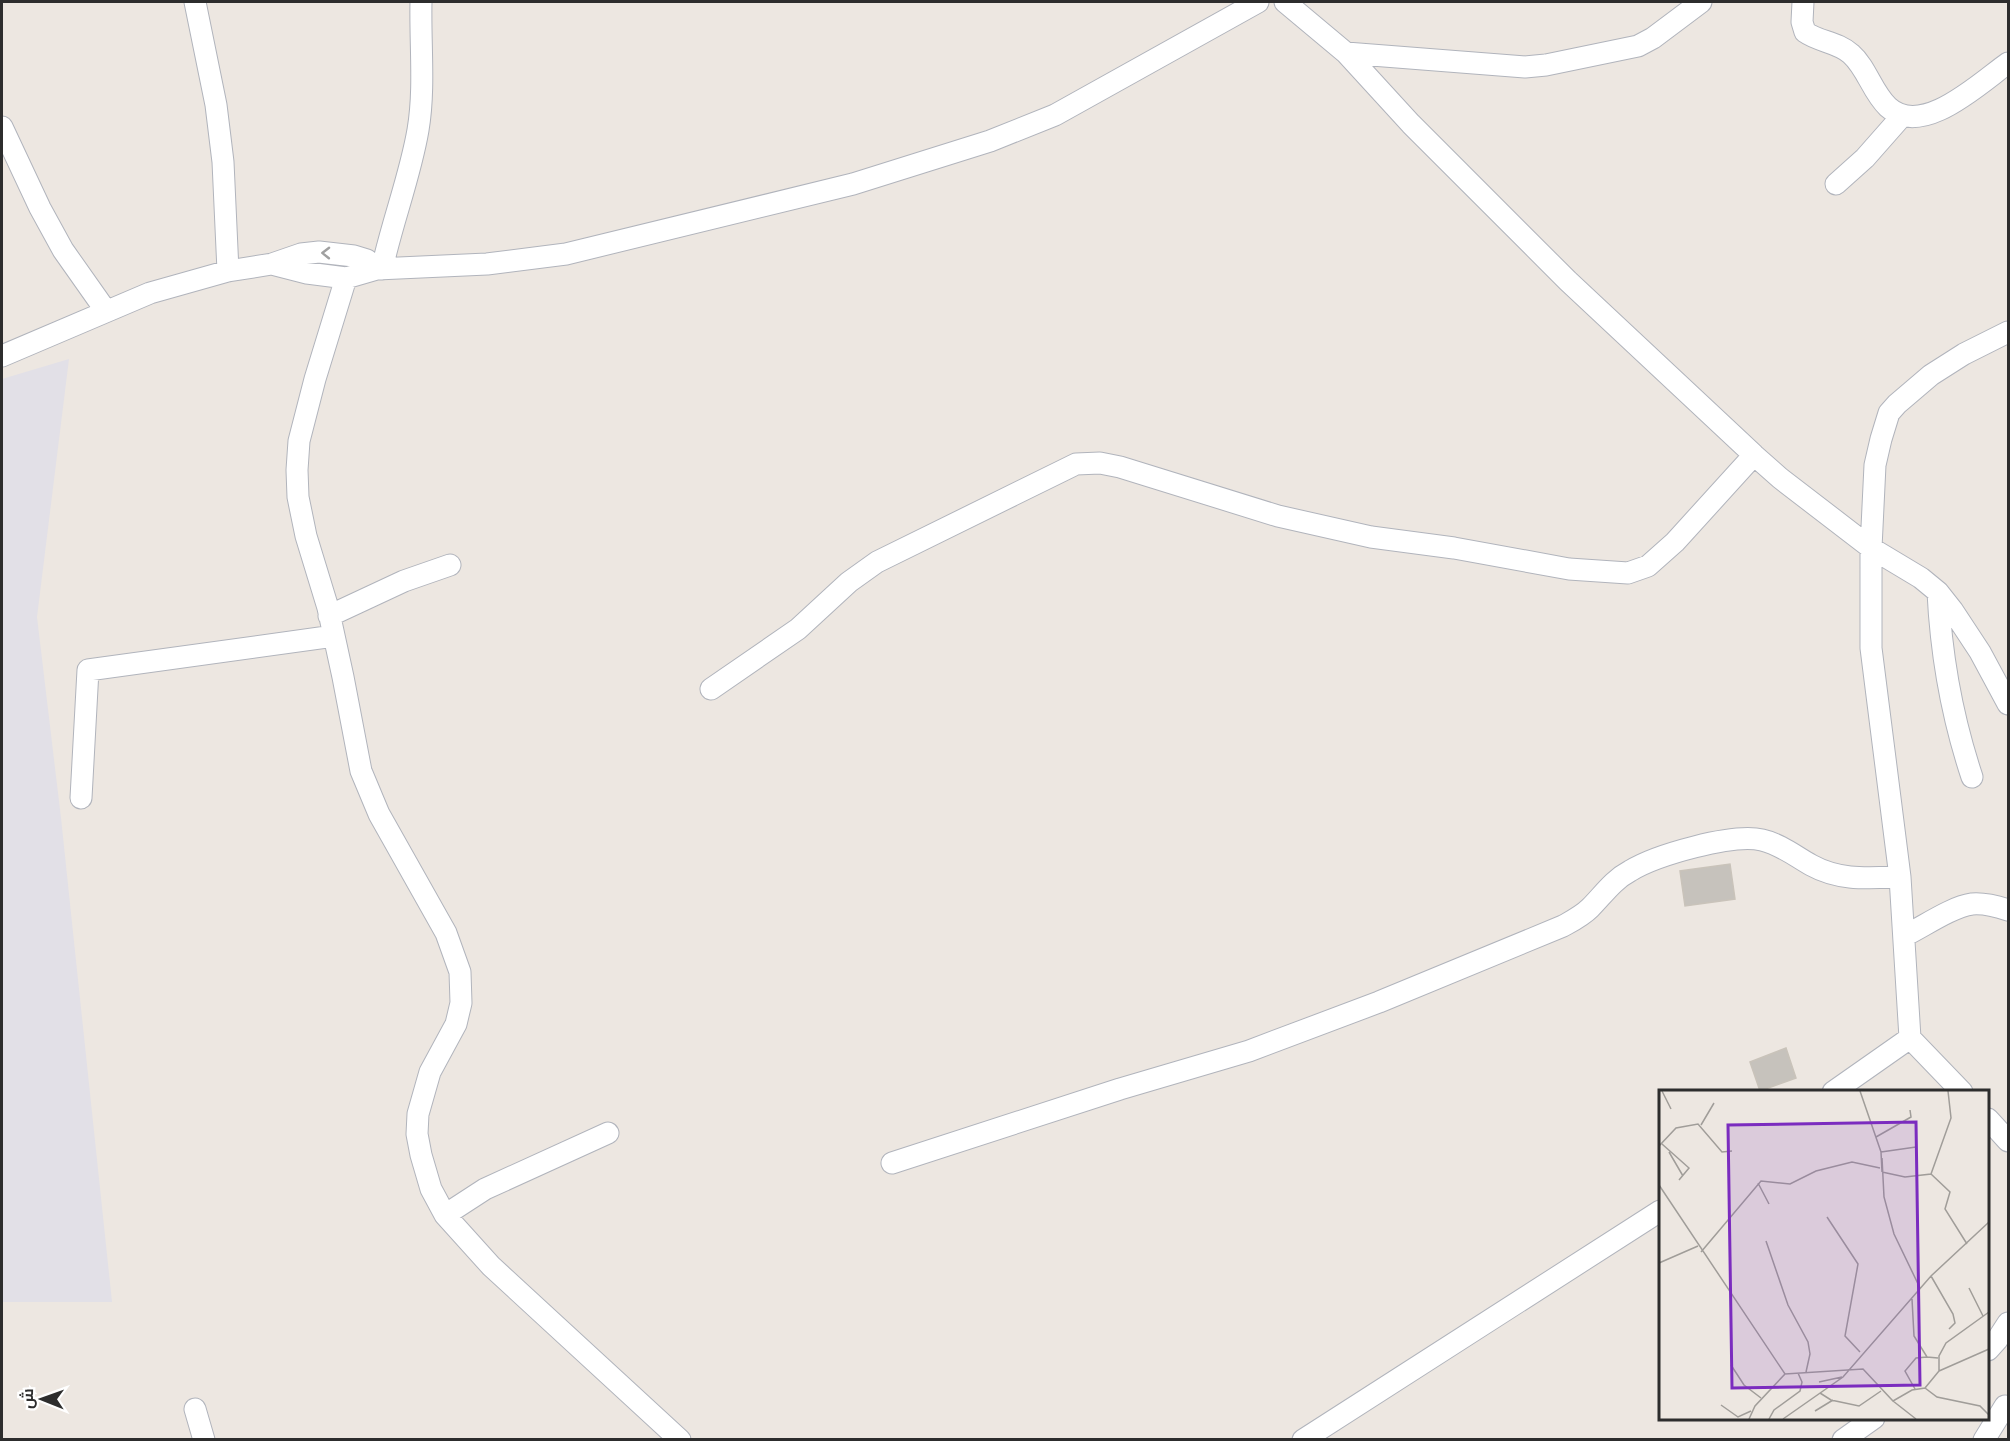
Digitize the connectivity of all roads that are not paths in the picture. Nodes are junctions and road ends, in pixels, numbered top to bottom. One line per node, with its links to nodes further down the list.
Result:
1 (195, 2): 14 (street)
2 (421, 2): 13 (street)
3 (1258, 2): 13 (street)
4 (1285, 2): 7 (street)
5 (1701, 2): 7 (street)
6 (1803, 2): 9 (street)
7 (1346, 53): 19 (street)
8 (2008, 63): 9 (street)
9 (1902, 116): 11 (street)
10 (2, 127): 16 (street)
11 (1836, 184)
12 (273, 264): 13 (street, one-way to 12); 14 (street); 15 (street)
13 (380, 269): 15 (street)
14 (228, 271): 16 (street)
15 (346, 278): 23 (street)
16 (106, 311): 18 (street)
17 (2008, 332): 20 (street)
18 (2, 356)
19 (1754, 455): 20 (street); 24 (street)
20 (1871, 548): 22 (street); 28 (street)
21 (450, 565): 23 (street)
22 (1938, 592): 25 (street); 26 (street)
23 (331, 626): 27 (street); 39 (street)
24 (711, 689)
25 (2008, 704)
26 (1972, 777)
27 (81, 798)
28 (1900, 877): 30 (street); 37 (street)
29 (2008, 910): 30 (street)
30 (1904, 936): 31 (street)
31 (1910, 1038): 32 (street); 33 (street)
32 (1836, 1090)
33 (1960, 1090)
34 (1989, 1120): 36 (street)
35 (608, 1133): 39 (street)
36 (2008, 1141)
37 (892, 1163)
38 (1659, 1213): 47 (street)
39 (445, 1215): 46 (street)
40 (2008, 1323): 41 (street)
41 (1989, 1349)
42 (2000, 1405): 49 (street)
43 (195, 1409): 45 (street)
44 (1873, 1420): 48 (street)
45 (204, 1440)
46 (680, 1440)
47 (1304, 1440)
48 (1844, 1440)
49 (1984, 1440)

